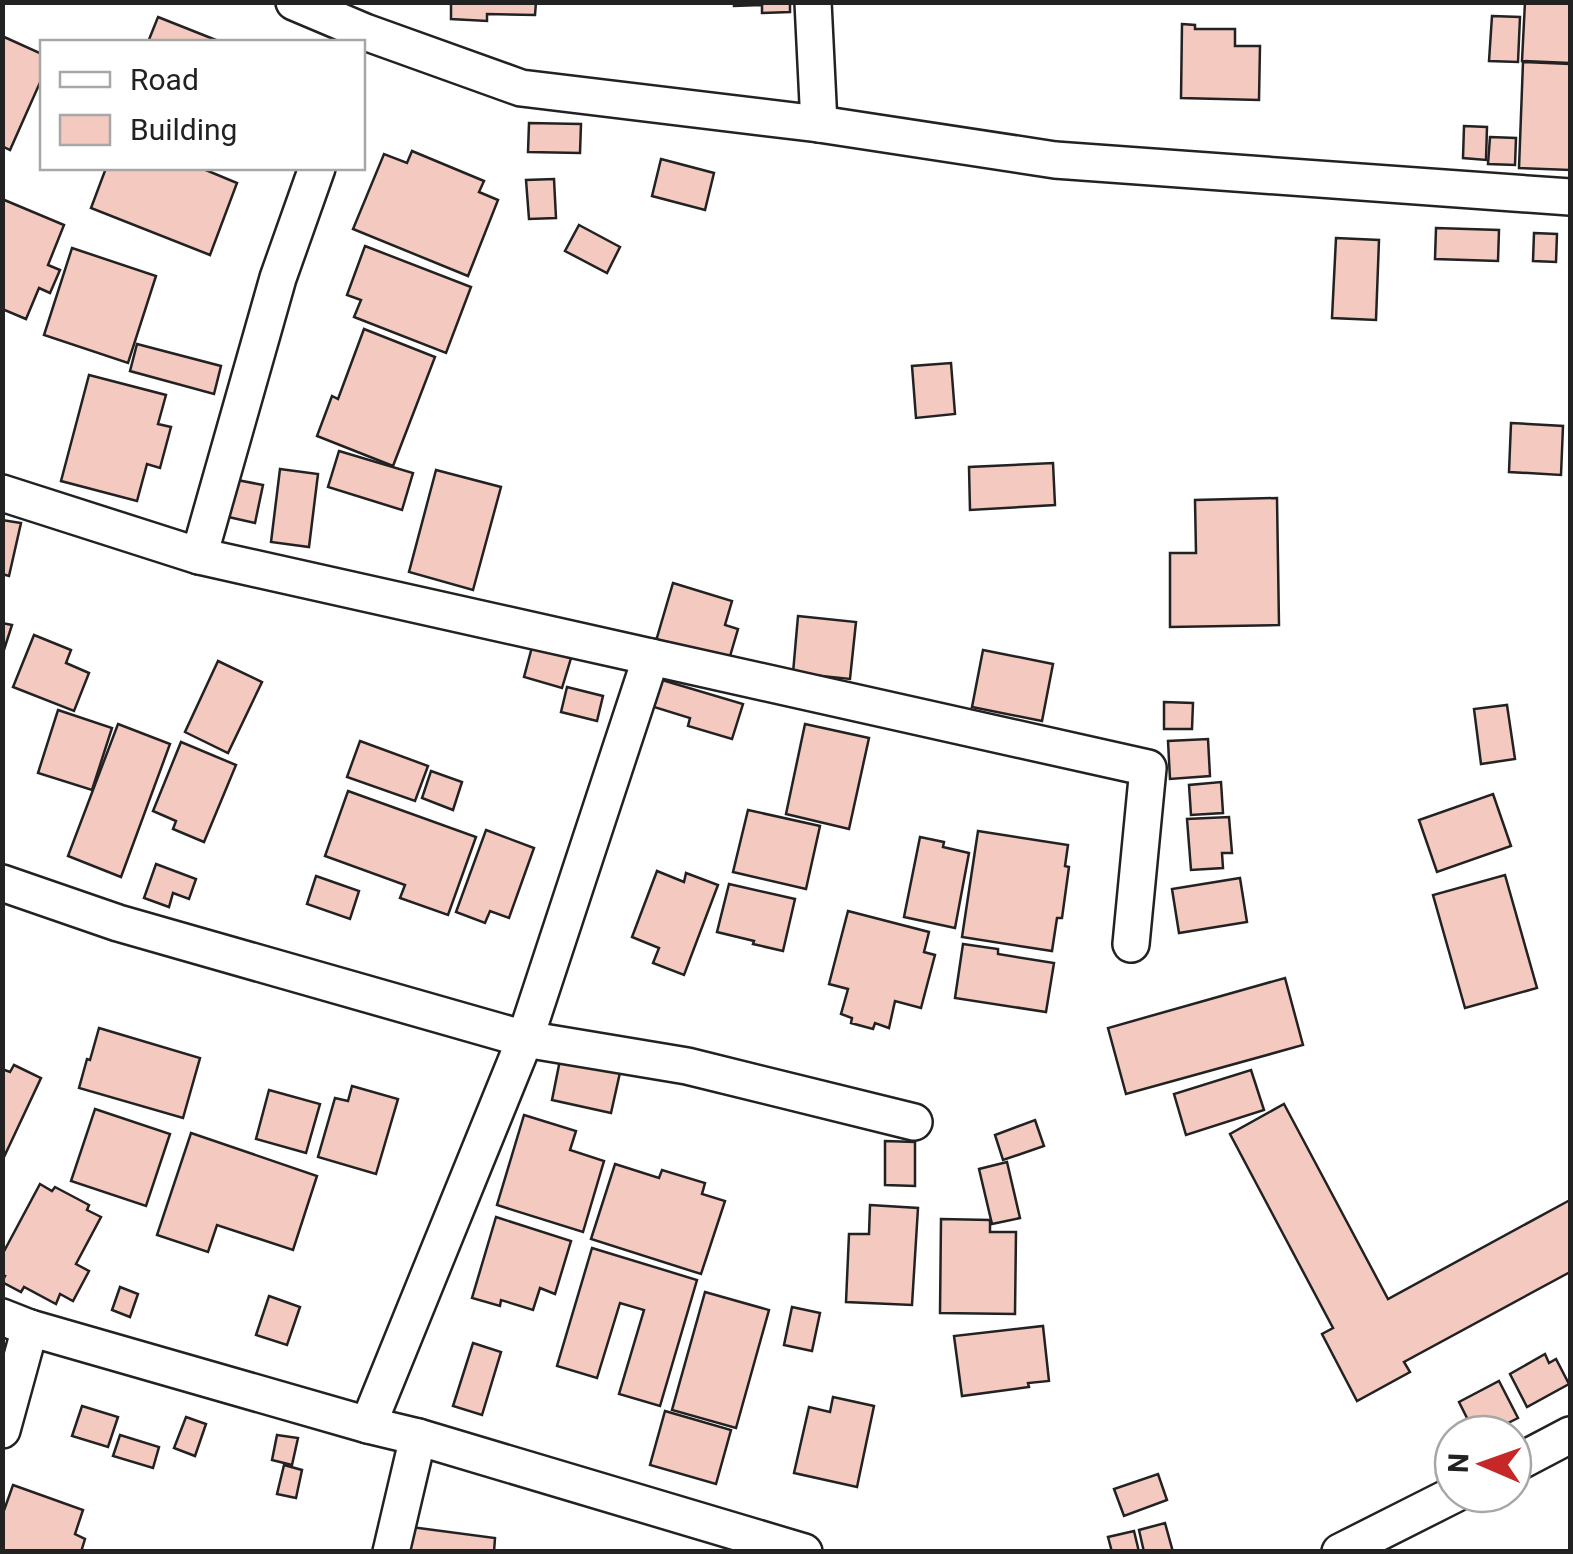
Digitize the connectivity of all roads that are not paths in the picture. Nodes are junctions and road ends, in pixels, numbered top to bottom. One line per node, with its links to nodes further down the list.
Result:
1 (294, 2): 3 (street)
2 (813, 2): 4 (street)
3 (363, 38): 4 (street)
4 (819, 124): 6 (street)
5 (316, 170): 8 (street)
6 (1570, 196)
7 (2, 493): 8 (street)
8 (199, 556): 9 (street)
9 (651, 658): 11 (street); 12 (street)
10 (2, 883): 12 (street)
11 (1131, 944)
12 (525, 1039): 13 (street); 15 (street)
13 (914, 1122)
14 (16, 1322): 15 (street); 16 (street)
15 (368, 1426): 18 (street)
16 (2, 1430)
17 (1570, 1435): 19 (street)
18 (418, 1437): 21 (street); 22 (street)
19 (1533, 1454)
20 (1433, 1505): 23 (street)
21 (391, 1552)
22 (804, 1552)
23 (1340, 1552)

